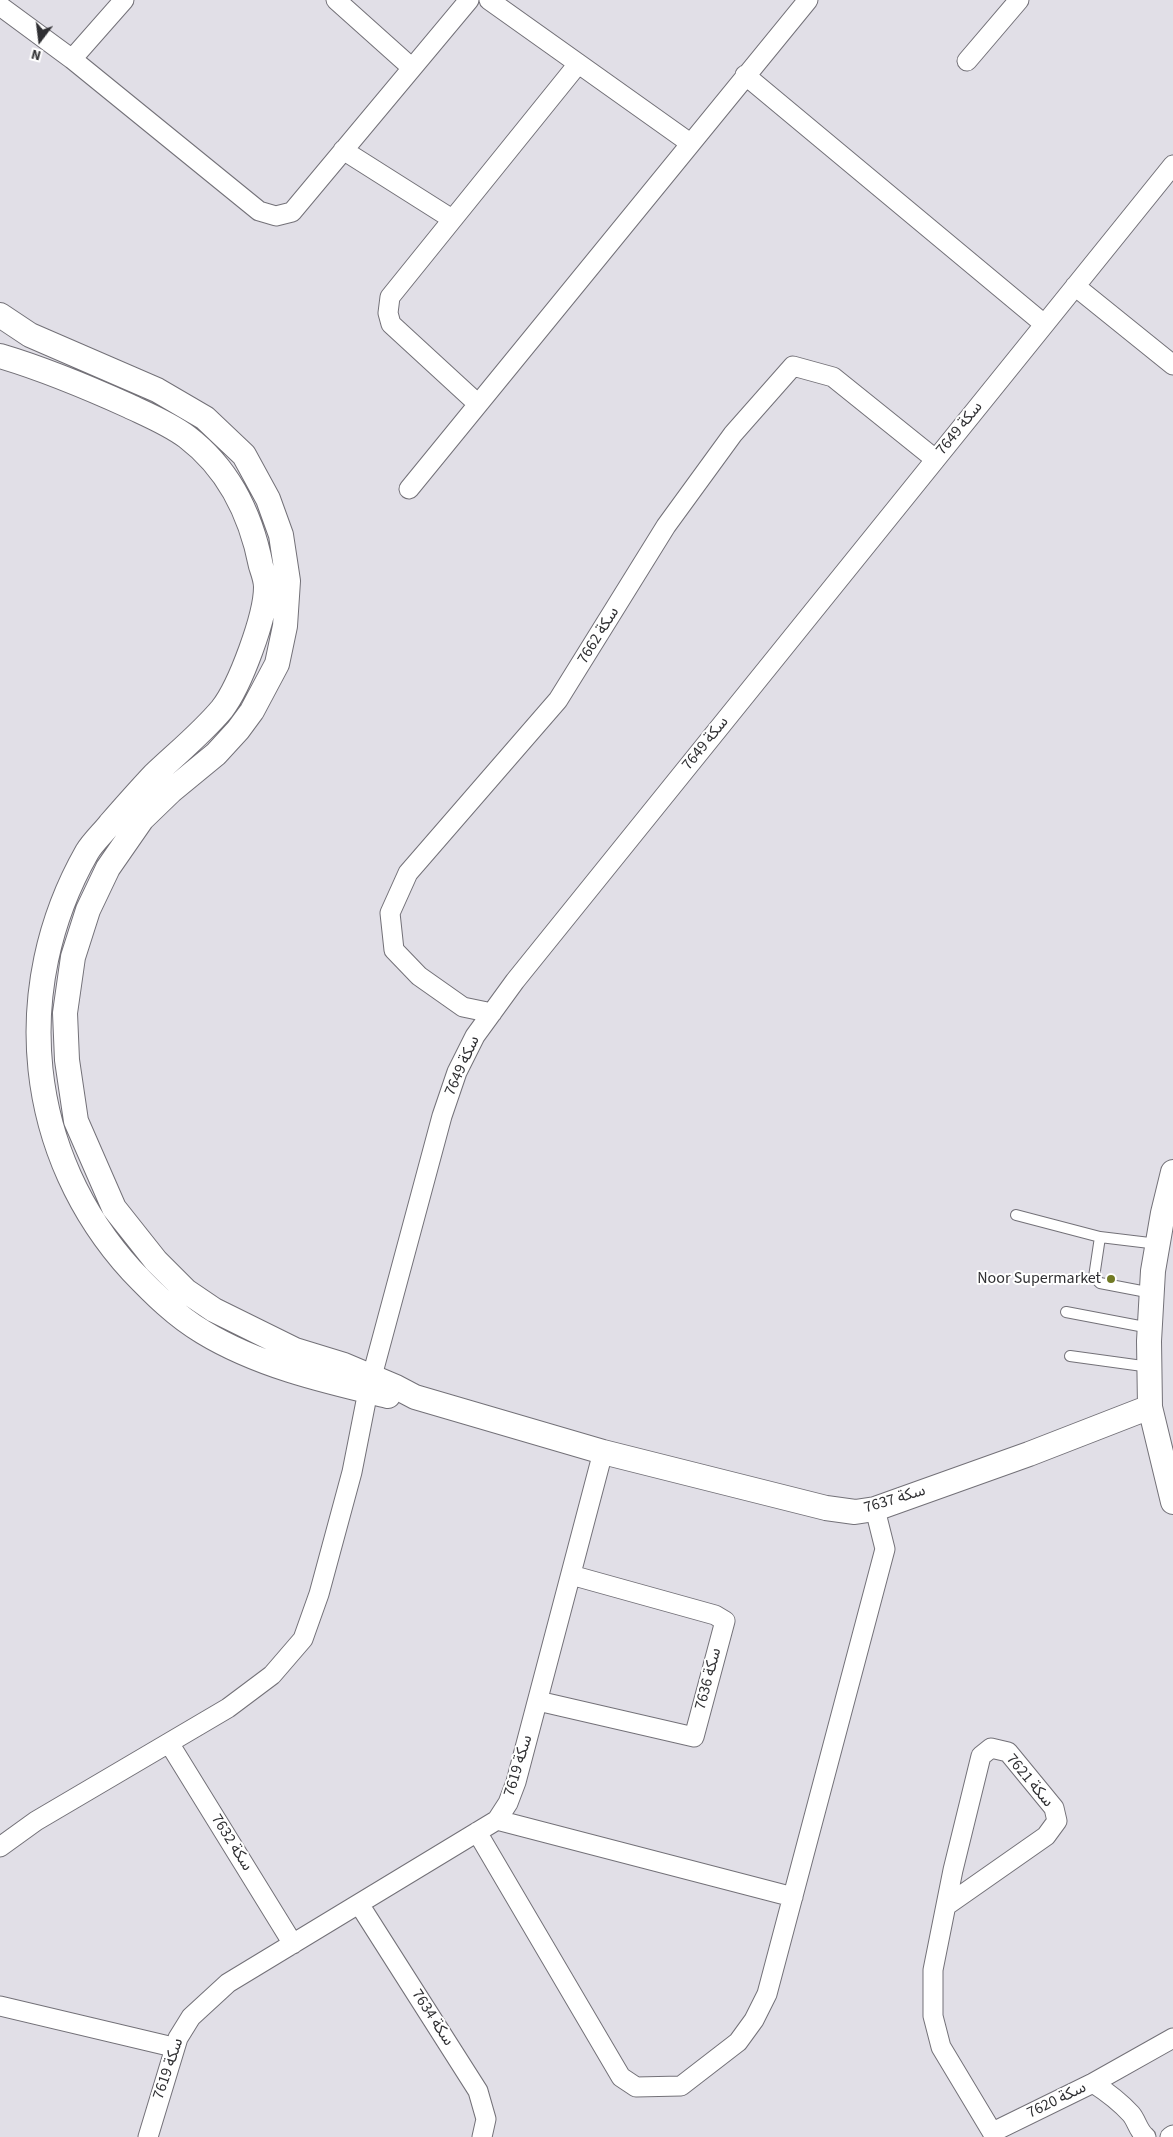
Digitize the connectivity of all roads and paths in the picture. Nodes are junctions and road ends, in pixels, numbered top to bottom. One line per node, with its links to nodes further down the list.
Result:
1 (124, 0): 8 (street)
2 (336, 0): 11 (street)
3 (469, 0): 11 (street)
4 (489, 0): 10 (street)
5 (808, 0): 12 (street)
6 (1019, 0): 9 (street)
7 (0, 6): 8 (street)
8 (72, 59): 14 (street)
9 (967, 61)
10 (578, 64): 13 (street); 16 (street)
11 (412, 68): 14 (street)
12 (746, 75): 13 (street); 19 (street)
13 (690, 143): 22 (street)
14 (343, 150): 16 (street)
15 (1173, 165): 17 (street, سكة 7649)
16 (452, 220): 22 (street)
17 (1075, 286): 19 (street, سكة 7649); 21 (street)
18 (0, 315): 35 (street)
19 (1044, 324): 23 (street, سكة 7649)
20 (0, 356): 35 (street)
21 (1173, 366)
22 (478, 404): 24 (street)
23 (935, 459): 25 (street, سكة 7649); 25 (street, سكة 7662)
24 (409, 489)
25 (492, 1013): 35 (street, سكة 7649)
26 (1173, 1172): 29 (street)
27 (1016, 1215): 28 (lane)
28 (1100, 1237): 29 (lane); 30 (lane)
29 (1158, 1244): 30 (street)
30 (1152, 1293): 32 (street)
31 (1066, 1312): 32 (lane)
32 (1150, 1328): 34 (street)
33 (1070, 1356): 34 (lane)
34 (1151, 1367): 36 (street)
35 (370, 1384): 37 (street); 42 (street, سكة 7649)
36 (1150, 1407): 38 (street); 39 (street, سكة 7637)
37 (603, 1452): 39 (street, سكة 7637); 40 (street, سكة 7619)
38 (1173, 1502)
39 (875, 1509): 46 (street)
40 (571, 1575): 41 (street, سكة 7619); 41 (street, سكة 7636)
41 (538, 1701): 43 (street, سكة 7619)
42 (169, 1743): 45 (street, سكة 7649); 49 (street, سكة 7632)
43 (497, 1820): 44 (street, سكة 7619); 46 (street)
44 (477, 1832): 46 (street); 47 (street, سكة 7619)
45 (0, 1847)
46 (793, 1897)
47 (359, 1904): 49 (street, سكة 7619); 57 (street, سكة 7634)
48 (946, 1906): 48 (street, سكة 7621); 54 (street, سكة 7621)
49 (293, 1944): 52 (street, سكة 7619)
50 (0, 2006): 52 (street)
51 (1173, 2038): 53 (street, سكة 7620)
52 (173, 2047): 56 (street, سكة 7619)
53 (1094, 2083): 54 (street, سكة 7620); 58 (street, سكة 7620)
54 (994, 2135)
55 (1173, 2135): 59 (street)
56 (148, 2137)
57 (482, 2137)
58 (1146, 2137)
59 (1170, 2137)

